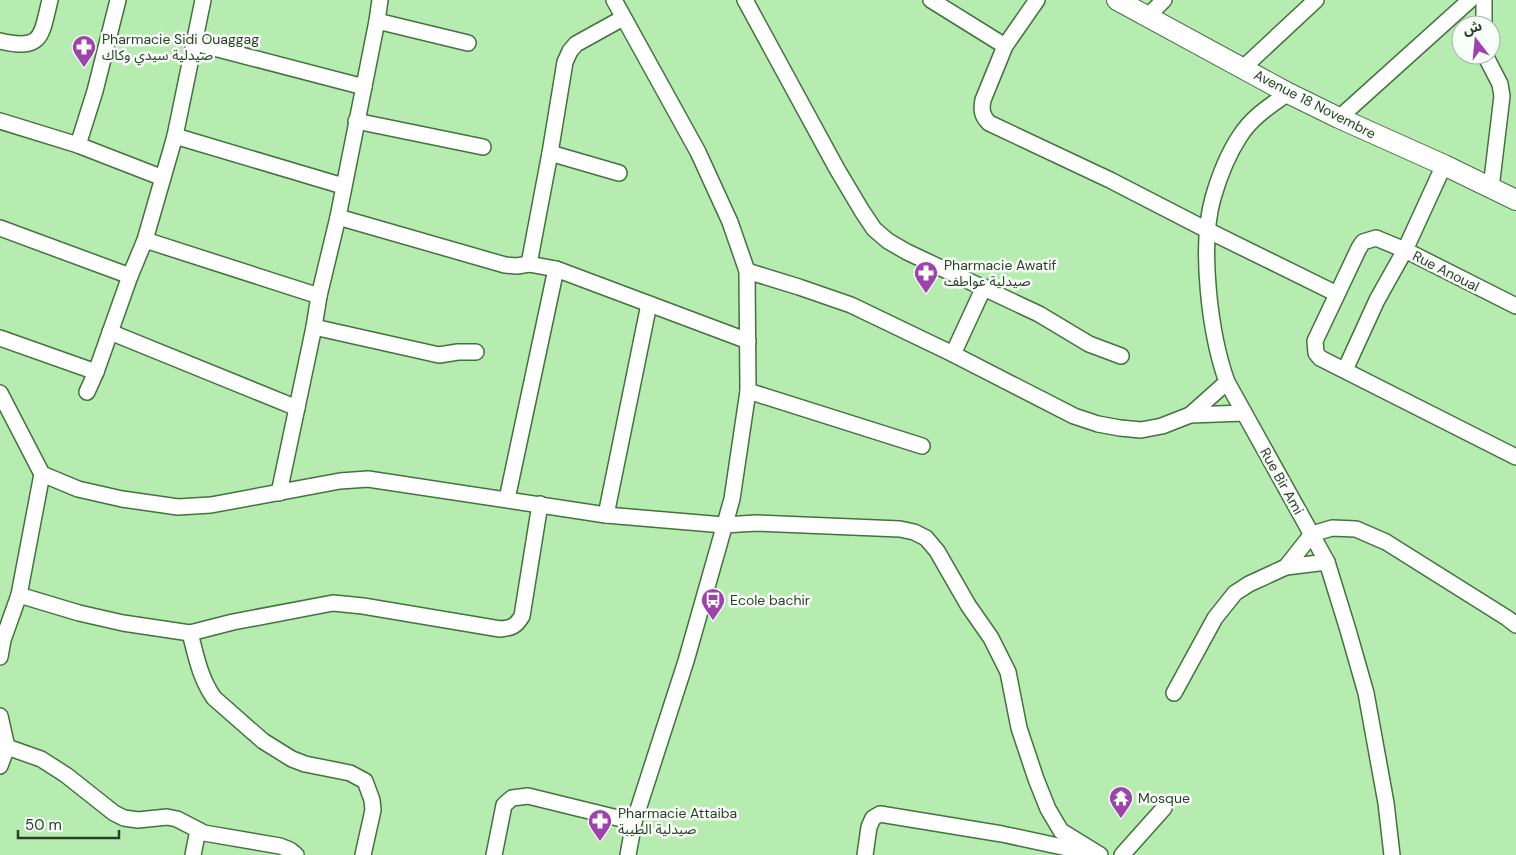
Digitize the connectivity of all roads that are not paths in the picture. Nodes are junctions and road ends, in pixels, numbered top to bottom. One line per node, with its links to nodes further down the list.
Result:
1 (50, 0): 18 (street)
2 (118, 0): 32 (street)
3 (203, 0): 20 (street)
4 (380, 0): 17 (street)
5 (614, 0): 16 (street)
6 (744, 0): 50 (street)
7 (931, 0): 21 (street)
8 (1037, 0): 21 (street)
9 (1117, 0): 15 (street, Avenue 18 Novembre)
10 (1164, 0): 15 (street)
11 (1316, 0): 23 (street)
12 (1470, 0): 28 (street)
13 (1484, 0): 14 (street)
14 (1484, 15)
15 (1147, 17): 23 (street, Avenue 18 Novembre)
16 (623, 18): 34 (street); 48 (street)
17 (377, 22): 19 (street); 25 (street)
18 (0, 42)
19 (468, 42)
20 (195, 43): 25 (street); 31 (street)
21 (1005, 46): 43 (street)
22 (1490, 65): 39 (street)
23 (1243, 68): 24 (street, Avenue 18 Novembre)
24 (1270, 84): 26 (street, Avenue 18 Novembre); 27 (street, Rue Bir Ami)
25 (364, 87): 30 (street)
26 (1288, 93): 27 (street, Rue Bir Ami); 28 (street, Avenue 18 Novembre)
27 (1257, 116): 43 (street, Rue Bir Ami)
28 (1339, 118): 35 (street, Avenue 18 Novembre)
29 (0, 121): 32 (street)
30 (356, 121): 33 (street); 38 (street)
31 (175, 136): 37 (street); 38 (street)
32 (78, 145): 37 (street)
33 (482, 147)
34 (550, 153): 36 (street); 46 (street)
35 (1444, 166): 39 (street, Avenue 18 Novembre); 45 (street)
36 (619, 173)
37 (163, 178): 44 (street)
38 (343, 186): 41 (street)
39 (1492, 188): 40 (street, Avenue 18 Novembre)
40 (1516, 200)
41 (338, 217): 46 (street); 52 (street)
42 (0, 228): 49 (street)
43 (1207, 230): 51 (street); 64 (street, Rue Bir Ami)
44 (145, 240): 49 (street); 52 (street)
45 (1405, 250): 51 (street, Rue Anoual); 54 (street, Rue Anoual); 62 (street)
46 (529, 264): 47 (street)
47 (556, 268): 53 (street); 75 (street)
48 (747, 271): 58 (street); 60 (street)
49 (130, 276): 56 (street)
50 (984, 287): 60 (street); 61 (street)
51 (1337, 294): 62 (street)
52 (319, 296): 55 (street)
53 (649, 304): 58 (street); 77 (street)
54 (1516, 306)
55 (314, 327): 59 (street); 68 (street)
56 (110, 332): 63 (street); 68 (street)
57 (0, 338): 63 (street)
58 (748, 341): 65 (street)
59 (476, 352)
60 (953, 354): 70 (street)
61 (1121, 356)
62 (1345, 370): 72 (street)
63 (96, 372): 66 (street)
64 (1227, 382): 69 (street, Rue Bir Ami); 70 (street)
65 (748, 391): 71 (street); 78 (street)
66 (87, 392)
67 (0, 393): 73 (street)
68 (297, 408): 74 (street)
69 (1244, 413): 70 (street); 79 (street, Rue Bir Ami)
70 (1190, 416)
71 (922, 446)
72 (1516, 457)
73 (42, 474): 74 (street); 82 (street)
74 (278, 493): 75 (street)
75 (507, 500): 76 (street)
76 (540, 504): 77 (street); 84 (street)
77 (606, 515): 78 (street)
78 (724, 525): 91 (street); 99 (street)
79 (1312, 534): 80 (street, Rue Bir Ami); 81 (street); 83 (street)
80 (1327, 562): 81 (street); 101 (street, Rue Bir Ami)
81 (1286, 567): 86 (street)
82 (19, 595): 84 (street); 85 (street)
83 (1516, 625)
84 (190, 633): 95 (street)
85 (0, 657)
86 (1174, 693)
87 (0, 716): 88 (street)
88 (7, 747): 89 (street); 92 (street)
89 (0, 766)
90 (1164, 808): 100 (street)
91 (634, 822): 96 (street); 97 (street)
92 (198, 830): 93 (street); 94 (street)
93 (193, 855)
94 (296, 855)
95 (364, 855)
96 (494, 855)
97 (628, 855)
98 (866, 855): 99 (street)
99 (1100, 855)
100 (1122, 855)
101 (1392, 855)

